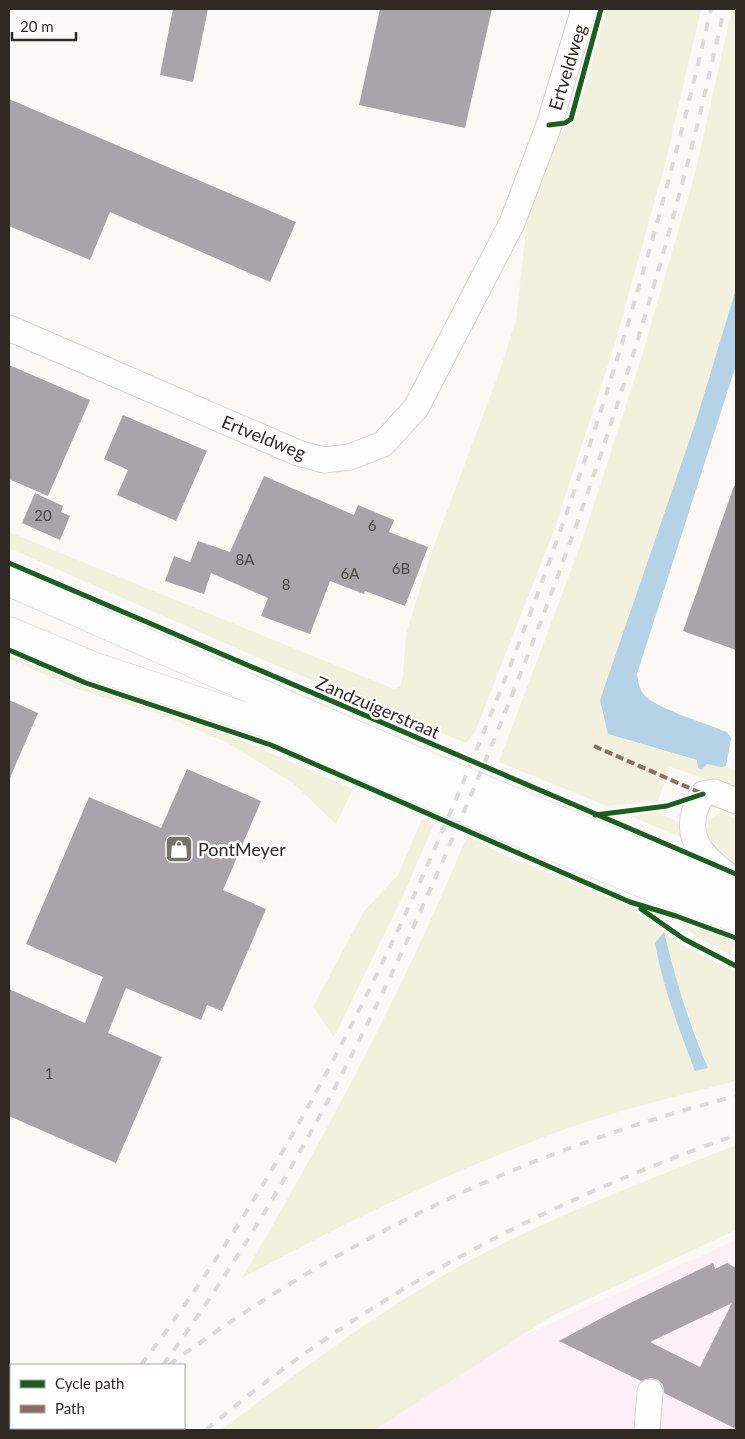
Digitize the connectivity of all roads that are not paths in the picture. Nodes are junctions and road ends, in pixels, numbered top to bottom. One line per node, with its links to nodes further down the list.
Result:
1 (584, 9): 2 (street, Ertveldweg)
2 (9, 328)
3 (9, 582): 7 (main road, Zandzuigerstraat)
4 (9, 631): 8 (main road)
5 (736, 801): 6 (street)
6 (736, 881)
7 (736, 890)
8 (736, 918)
9 (650, 1392): 10 (street)
10 (646, 1430)

